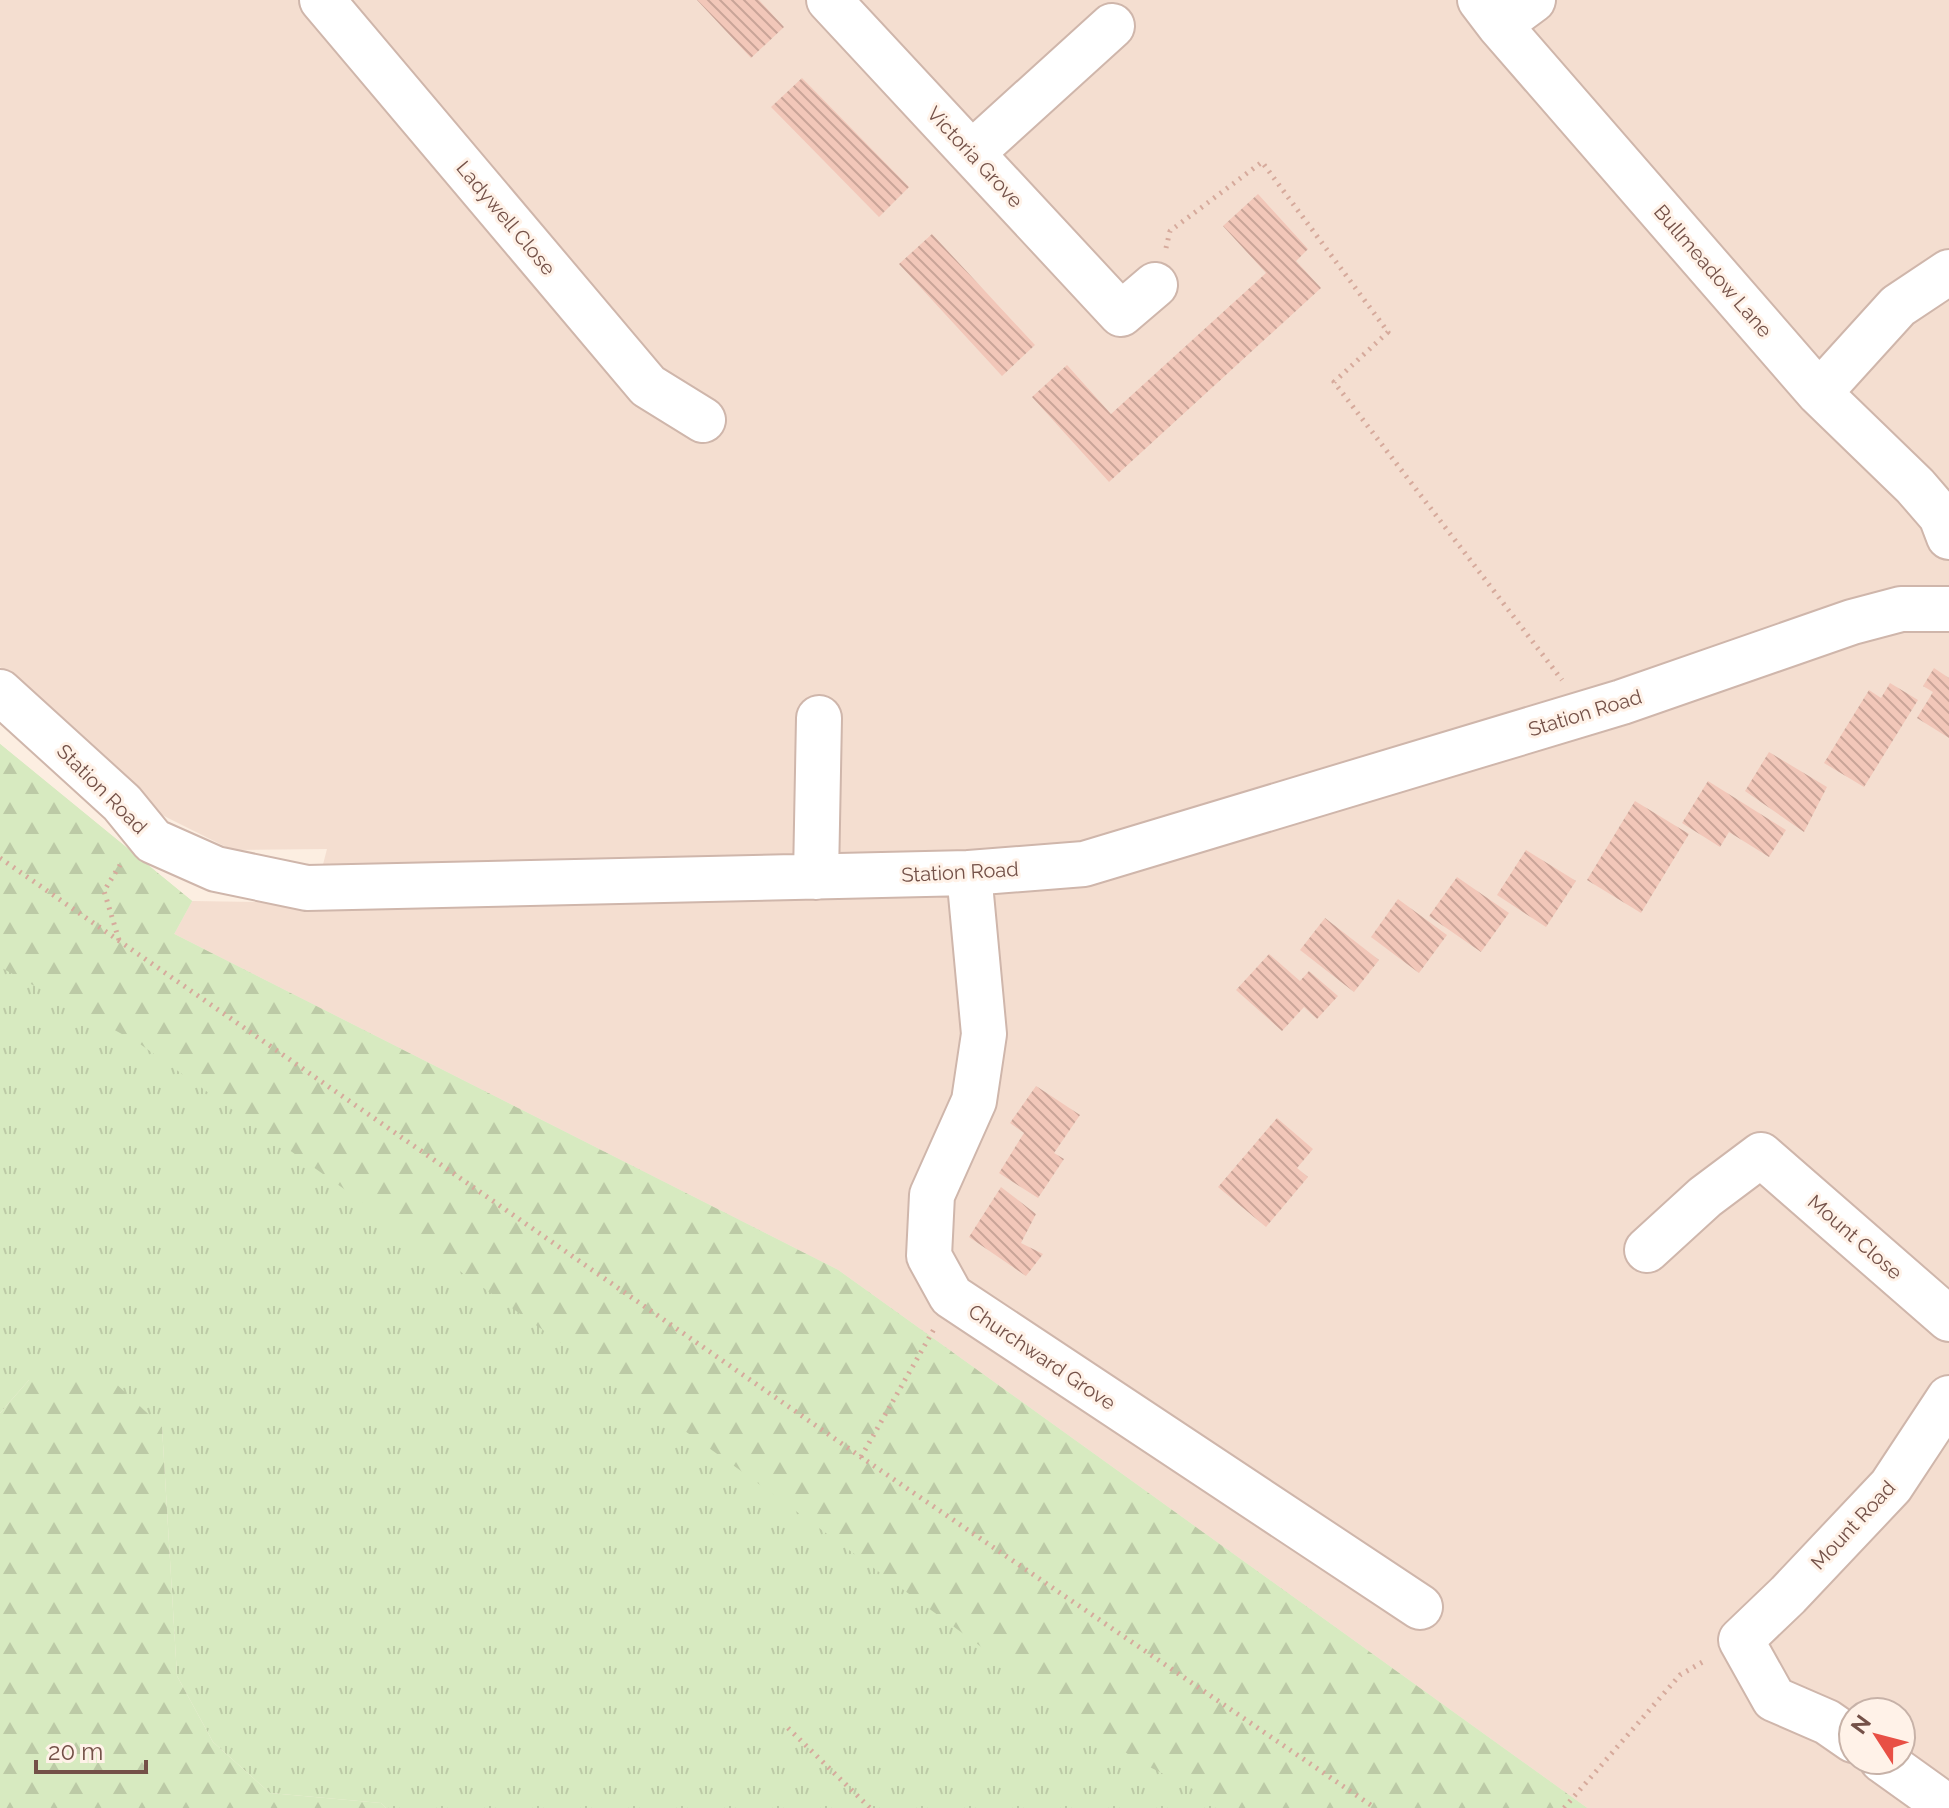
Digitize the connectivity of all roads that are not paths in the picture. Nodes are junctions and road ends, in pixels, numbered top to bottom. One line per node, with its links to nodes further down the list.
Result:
1 (322, 0): 9 (street, Ladywell Close)
2 (829, 0): 5 (street, Victoria Grove)
3 (1504, 8): 8 (street, Bullmeadow Lane)
4 (1112, 26): 5 (street)
5 (972, 153): 7 (street, Victoria Grove)
6 (1949, 272): 8 (street)
7 (1155, 285)
8 (1819, 393): 10 (street, Bullmeadow Lane)
9 (703, 420)
10 (1949, 537)
11 (1949, 609): 14 (street, Station Road)
12 (0, 692): 15 (street, Station Road)
13 (819, 718): 15 (street)
14 (969, 873): 15 (street, Station Road); 19 (street, Churchward Grove)
15 (816, 877)
16 (1647, 1250): 17 (street, Mount Close)
17 (1949, 1319)
18 (1949, 1398): 20 (street, Mount Road)
19 (1420, 1607)
20 (1837, 1729)
21 (1908, 1776): 22 (street)
22 (1936, 1793)

